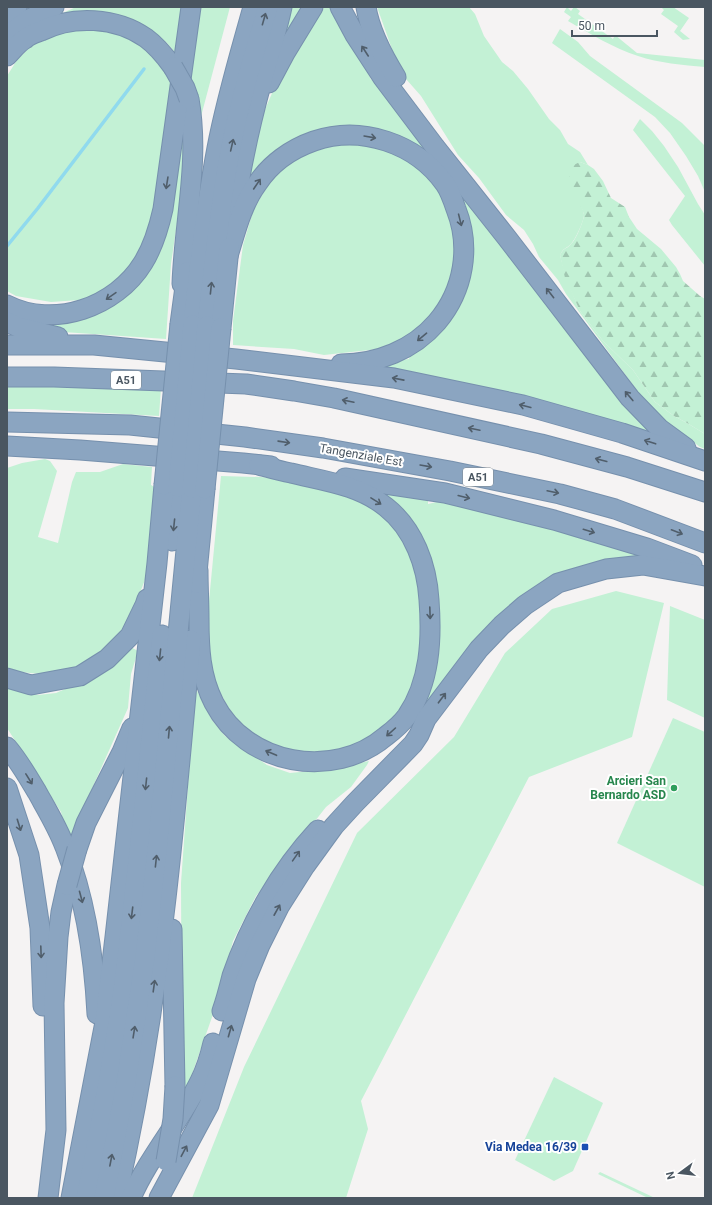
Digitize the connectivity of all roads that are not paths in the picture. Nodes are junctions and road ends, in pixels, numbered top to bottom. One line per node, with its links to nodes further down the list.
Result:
1 (17, 7): 11 (highway)
2 (54, 7): 12 (highway)
3 (192, 7): 18 (highway, one-way to 18)
4 (240, 7): 17 (highway)
5 (253, 7): 20 (highway)
6 (268, 7): 20 (highway, one-way to 6)
7 (282, 7): 14 (highway)
8 (313, 7): 14 (highway)
9 (340, 7): 15 (highway, one-way to 9)
10 (366, 7): 15 (highway)
11 (7, 16)
12 (7, 36)
13 (7, 56): 17 (highway, bridge)
14 (248, 137): 16 (highway)
15 (507, 238): 29 (highway, one-way to 15)
16 (227, 259): 20 (highway); 23 (highway, one-way to 23)
17 (182, 304): 20 (highway)
18 (7, 306)
19 (7, 322): 22 (highway)
20 (200, 326): 31 (highway, bridge); 31 (highway, bridge)
21 (7, 345): 22 (highway)
22 (94, 345): 23 (highway)
23 (236, 359): 29 (highway, one-way to 23)
24 (7, 377): 32 (highway, A51, one-way to 24)
25 (7, 422): 33 (highway, Tangenziale Est / A51, one-way to 33)
26 (7, 446): 27 (highway)
27 (80, 450): 28 (highway); 30 (highway)
28 (7, 459)
29 (703, 460)
30 (259, 465): 35 (highway, one-way to 35); 36 (highway, one-way to 36)
31 (185, 487): 34 (highway); 36 (highway); 48 (highway, one-way to 48); 49 (highway, one-way to 31)
32 (705, 492)
33 (705, 543)
34 (157, 563): 38 (highway); 39 (highway)
35 (705, 569)
36 (198, 570): 41 (highway)
37 (705, 576): 40 (highway, one-way to 37)
38 (7, 678)
39 (141, 696): 44 (highway); 45 (highway, bridge)
40 (426, 719): 51 (highway, one-way to 40); 53 (highway, one-way to 40)
41 (181, 745): 50 (highway, one-way to 41); 52 (highway, bridge)
42 (7, 747): 44 (highway, one-way to 44)
43 (7, 788): 45 (highway, one-way to 45)
44 (94, 1077): 47 (highway)
45 (56, 1084): 46 (highway)
46 (48, 1198)
47 (71, 1198)
48 (86, 1198)
49 (104, 1198)
50 (117, 1198)
51 (131, 1198)
52 (154, 1198)
53 (159, 1198)

